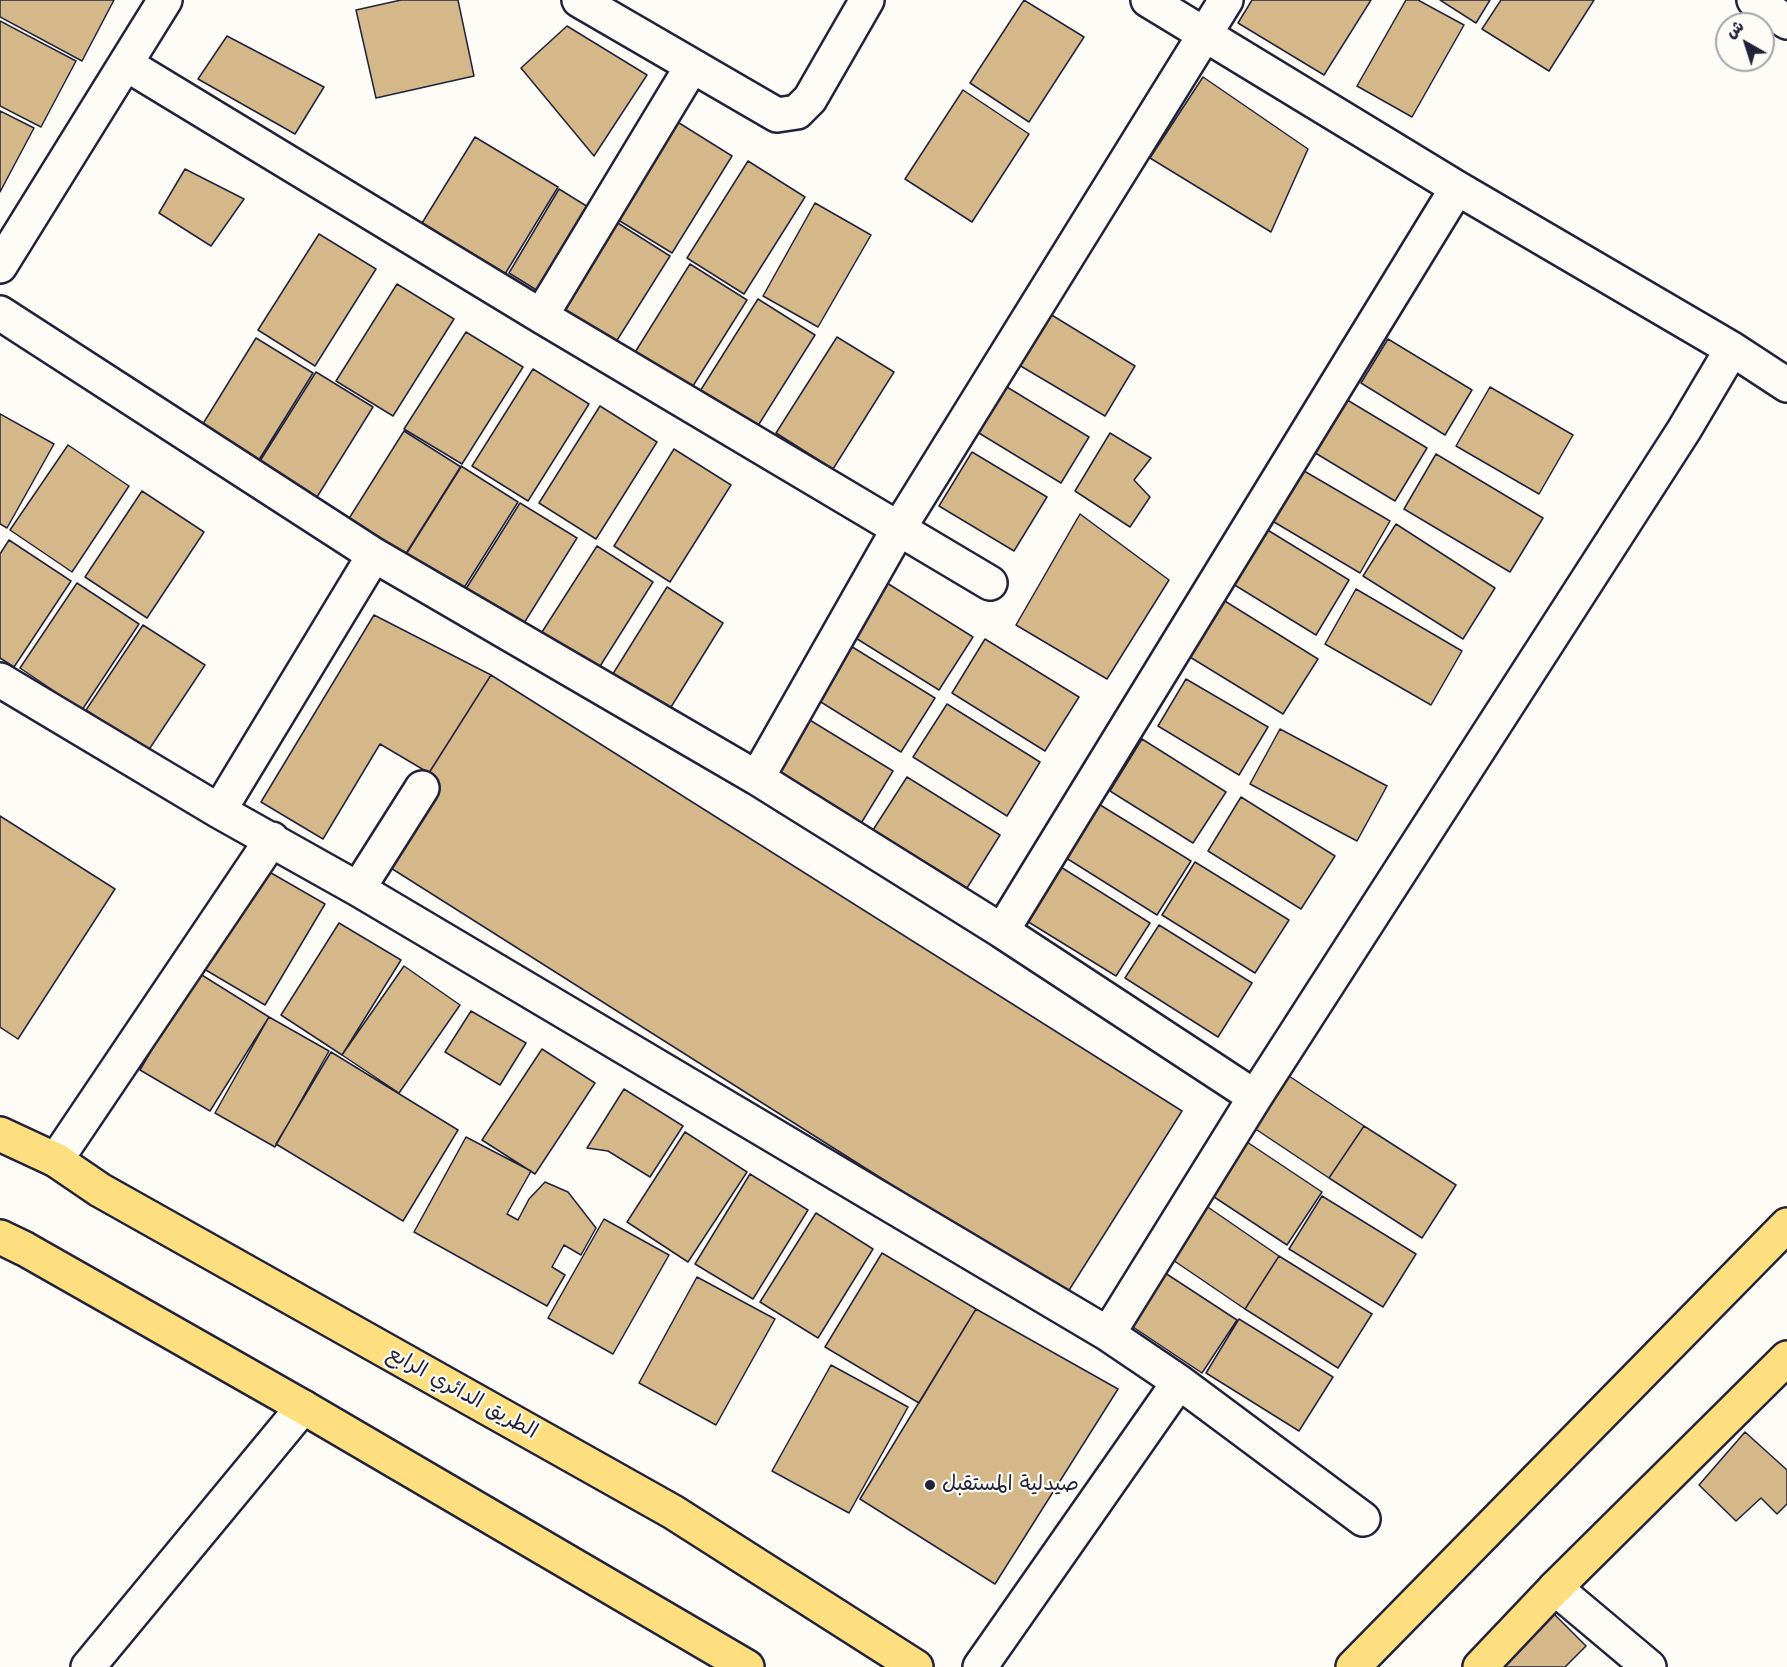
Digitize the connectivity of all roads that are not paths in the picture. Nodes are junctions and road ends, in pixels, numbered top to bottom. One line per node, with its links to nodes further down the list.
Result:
1 (165, 0): 9 (street)
2 (579, 0): 10 (street)
3 (867, 0): 10 (street)
4 (1148, 0): 8 (street)
5 (1226, 0): 8 (street)
6 (1754, 0): 7 (street)
7 (1787, 22)
8 (1204, 35): 11 (street); 17 (street)
9 (126, 64): 12 (street); 14 (street)
10 (692, 66): 14 (street)
11 (1457, 188): 15 (street); 26 (street)
12 (0, 266)
13 (0, 313): 18 (street)
14 (541, 316): 17 (street)
15 (1732, 349): 16 (street); 27 (street)
16 (1787, 385)
17 (899, 528): 19 (street); 21 (street)
18 (374, 555): 21 (street); 23 (street)
19 (990, 583)
20 (0, 680): 23 (street)
21 (757, 778): 26 (street)
22 (422, 788): 25 (street)
23 (219, 811): 24 (street)
24 (272, 839): 25 (street); 29 (street)
25 (358, 889): 32 (street)
26 (1002, 931): 27 (street)
27 (1255, 1098): 32 (street)
28 (0, 1134): 29 (main road, الطريق الدائري الرابع)
29 (56, 1160): 40 (main road, الطريق الدائري الرابع)
30 (1787, 1225): 42 (main road)
31 (0, 1237): 35 (main road)
32 (1108, 1334): 34 (street)
33 (1787, 1358): 37 (main road)
34 (1179, 1382): 36 (street); 41 (street)
35 (303, 1407): 38 (street); 39 (main road)
36 (1363, 1519)
37 (1555, 1588): 43 (main road); 44 (street)
38 (88, 1667)
39 (747, 1667)
40 (916, 1667)
41 (980, 1667)
42 (1353, 1667)
43 (1480, 1667)
44 (1648, 1667)

